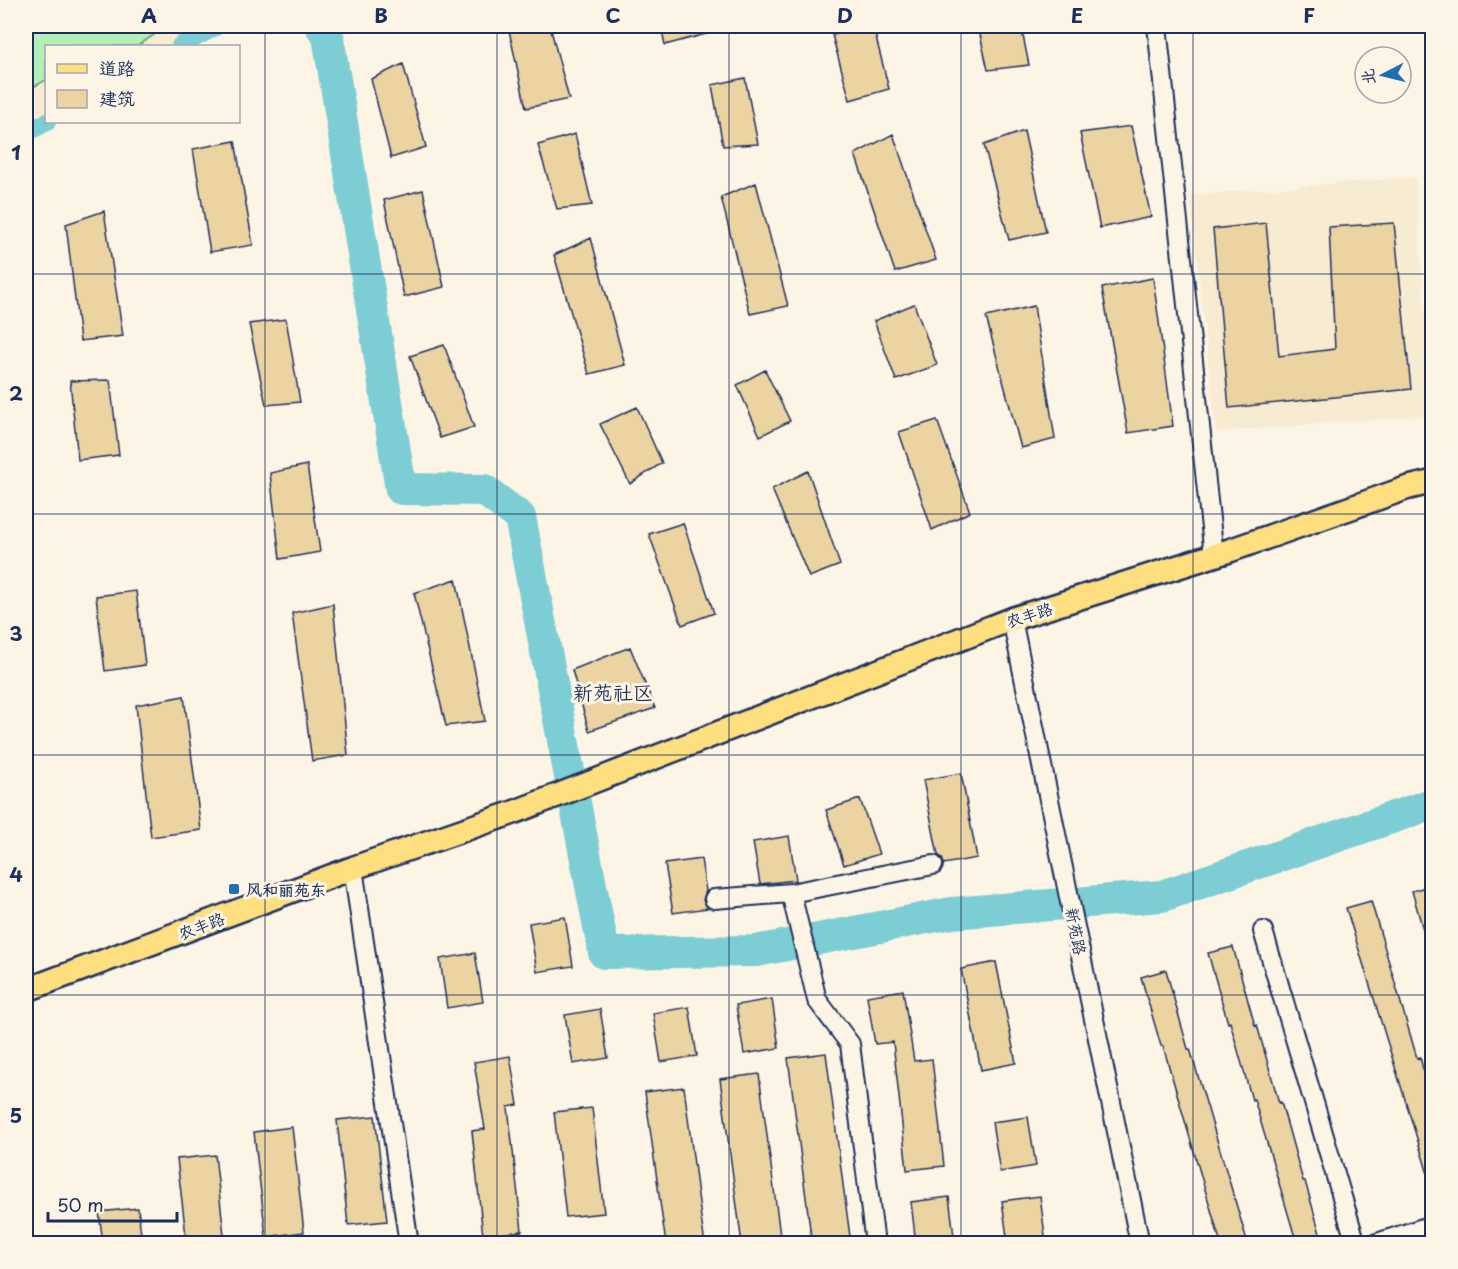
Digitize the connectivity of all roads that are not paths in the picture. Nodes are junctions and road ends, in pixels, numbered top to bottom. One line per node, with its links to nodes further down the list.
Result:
1 (1158, 26): 3 (street)
2 (1432, 482): 3 (main road, 农丰路)
3 (1214, 556): 4 (main road, 农丰路)
4 (1012, 619): 6 (main road, 农丰路); 14 (street, 新苑路)
5 (933, 865): 7 (street)
6 (353, 868): 10 (main road, 农丰路); 12 (street)
7 (791, 893): 8 (street); 13 (street)
8 (714, 899)
9 (1263, 931): 15 (street)
10 (26, 990)
11 (1432, 1225): 16 (street)
12 (409, 1244)
13 (875, 1244)
14 (1140, 1244)
15 (1356, 1244)
16 (1374, 1244)

